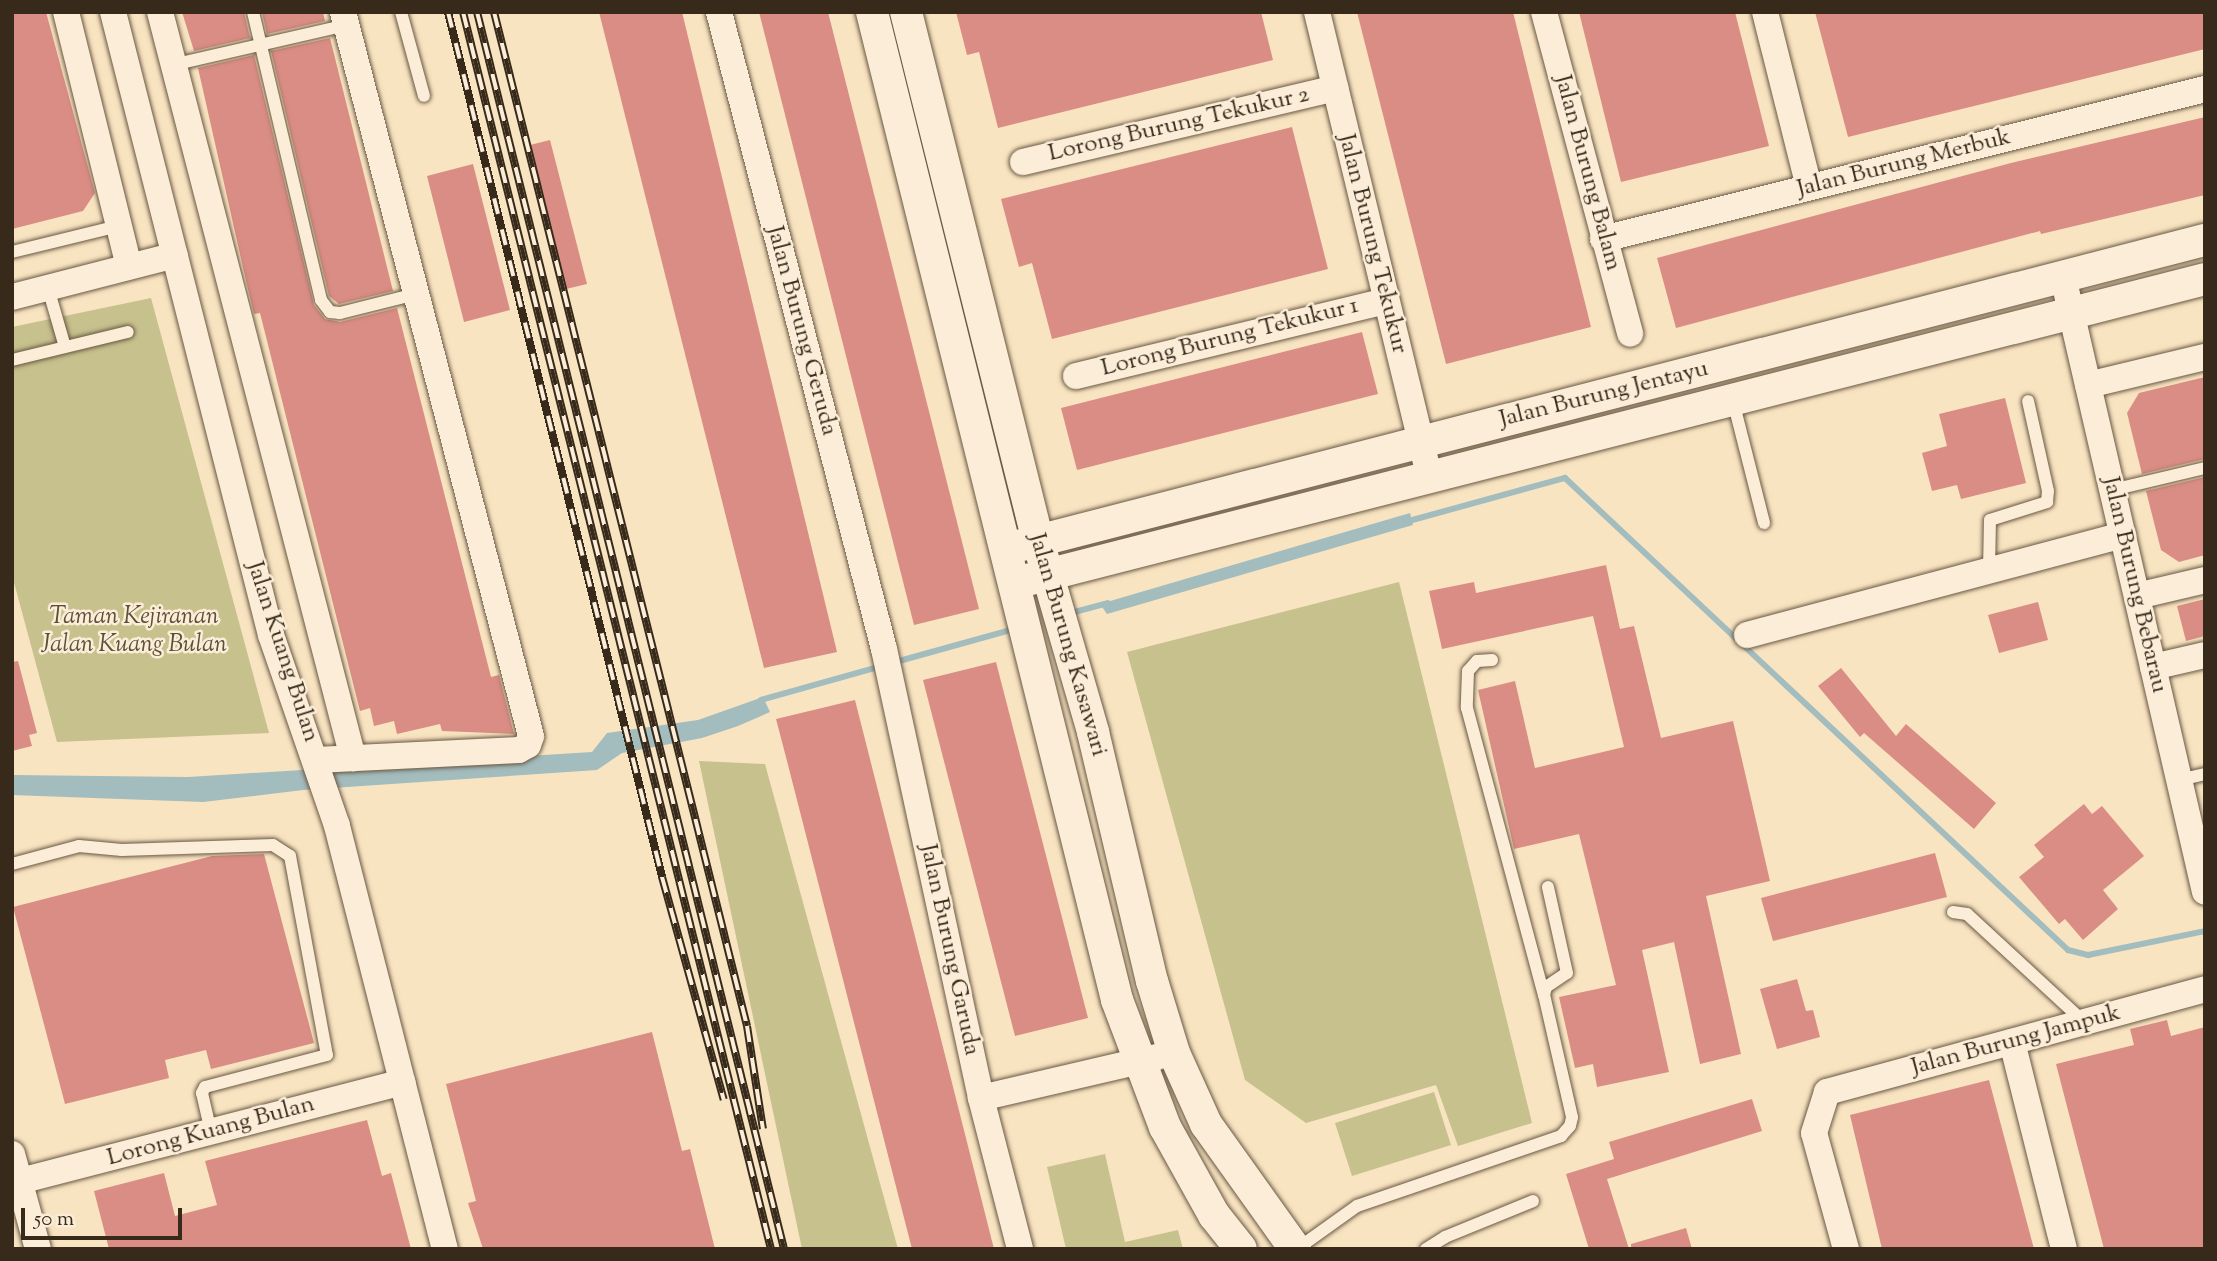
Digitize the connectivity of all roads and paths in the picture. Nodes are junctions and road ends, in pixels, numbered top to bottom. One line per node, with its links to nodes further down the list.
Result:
1 (66, 12): 20 (street)
2 (113, 12): 24 (street, Jalan Kuang Bulan)
3 (160, 12): 14 (street)
4 (253, 12): 13 (lane)
5 (401, 12): 17 (lane)
6 (719, 12): 56 (street, Jalan Burung Geruda)
7 (872, 12): 49 (street, Jalan Burung Kasawari)
8 (906, 12): 48 (street, Jalan Burung Kasawari)
9 (1317, 12): 15 (street, Jalan Burung Tekukur)
10 (1544, 12): 21 (street, Jalan Burung Balam)
11 (1765, 12): 19 (street)
12 (345, 18): 13 (lane); 29 (street)
13 (261, 44): 14 (lane); 29 (lane)
14 (172, 65): 60 (street)
15 (1335, 88): 18 (street, Lorong Burung Tekukur 2); 31 (street, Jalan Burung Tekukur)
16 (2205, 89): 19 (street, Jalan Burung Merbuk)
17 (424, 96)
18 (1023, 162)
19 (1809, 187): 21 (street, Jalan Burung Merbuk)
20 (119, 226): 23 (lane); 25 (street)
21 (1603, 239): 34 (street, Jalan Burung Balam)
22 (2205, 240): 26 (street, Jalan Burung Jentayu)
23 (12, 252)
24 (174, 255): 25 (street); 61 (street, Jalan Kuang Bulan)
25 (129, 267): 28 (street)
26 (2063, 277): 32 (street, Jalan Burung Bebarau); 42 (street, Jalan Burung Jentayu)
27 (2205, 279): 32 (street, Jalan Burung Jentayu)
28 (48, 288): 30 (street); 35 (lane)
29 (416, 294): 60 (street)
30 (12, 297)
31 (1385, 301): 38 (street, Lorong Burung Tekukur 1); 42 (street, Jalan Burung Tekukur)
32 (2071, 311): 39 (street, Jalan Burung Bebarau); 40 (street, Jalan Burung Jentayu)
33 (128, 332): 35 (lane)
34 (1630, 334)
35 (65, 347): 37 (lane)
36 (2205, 356): 39 (street)
37 (12, 360)
38 (1076, 376)
39 (2088, 385): 45 (street, Jalan Burung Bebarau)
40 (1732, 398): 44 (street, Jalan Burung Jentayu); 46 (lane)
41 (2028, 401): 50 (lane)
42 (1420, 442): 44 (street, Jalan Burung Tekukur); 48 (street, Jalan Burung Jentayu)
43 (2205, 468): 45 (lane)
44 (1429, 476): 52 (street, Jalan Burung Jentayu)
45 (2112, 490): 47 (street, Jalan Burung Bebarau)
46 (1764, 523)
47 (2123, 536): 50 (street); 53 (street, Jalan Burung Bebarau)
48 (1038, 541): 49 (street, Jalan Burung Jentayu); 52 (street, Jalan Burung Kasawari)
49 (1004, 551): 54 (street, Jalan Burung Kasawari)
50 (1989, 571): 55 (street)
51 (2205, 580): 53 (street)
52 (1051, 587): 54 (street, Jalan Burung Jentayu); 72 (street, Jalan Burung Kasawari)
53 (2137, 596): 59 (street, Jalan Burung Bebarau)
54 (1016, 598): 73 (street, Jalan Burung Kasawari)
55 (1747, 635)
56 (884, 649): 75 (street, Jalan Burung Garuda)
57 (2205, 655): 59 (street)
58 (1492, 660): 69 (lane)
59 (2153, 667): 63 (street, Jalan Burung Bebarau)
60 (353, 758): 61 (street)
61 (317, 761): 74 (street, Jalan Kuang Bulan)
62 (2205, 774): 63 (lane)
63 (2179, 780): 66 (street, Jalan Burung Bebarau)
64 (12, 864): 76 (lane)
65 (1548, 887): 69 (lane)
66 (2205, 892)
67 (1953, 912): 70 (lane)
68 (2205, 989): 70 (street, Jalan Burung Jampuk)
69 (1544, 995): 84 (lane)
70 (2086, 1024): 71 (street, Jalan Burung Jampuk)
71 (2012, 1042): 86 (street, Jalan Burung Jampuk); 87 (street)
72 (1174, 1053): 73 (street); 84 (street, Jalan Burung Kasawari)
73 (1137, 1062): 75 (street); 83 (street, Jalan Burung Kasawari)
74 (402, 1082): 76 (street, Lorong Kuang Bulan); 81 (street, Jalan Kuang Bulan)
75 (981, 1098): 82 (street, Jalan Burung Garuda)
76 (211, 1132): 78 (street, Lorong Kuang Bulan)
77 (12, 1154): 78 (street)
78 (20, 1181): 80 (street)
79 (1533, 1201): 85 (lane)
80 (38, 1249)
81 (445, 1249)
82 (1020, 1249)
83 (1241, 1249)
84 (1296, 1249)
85 (1426, 1249)
86 (1846, 1249)
87 (2064, 1249)

